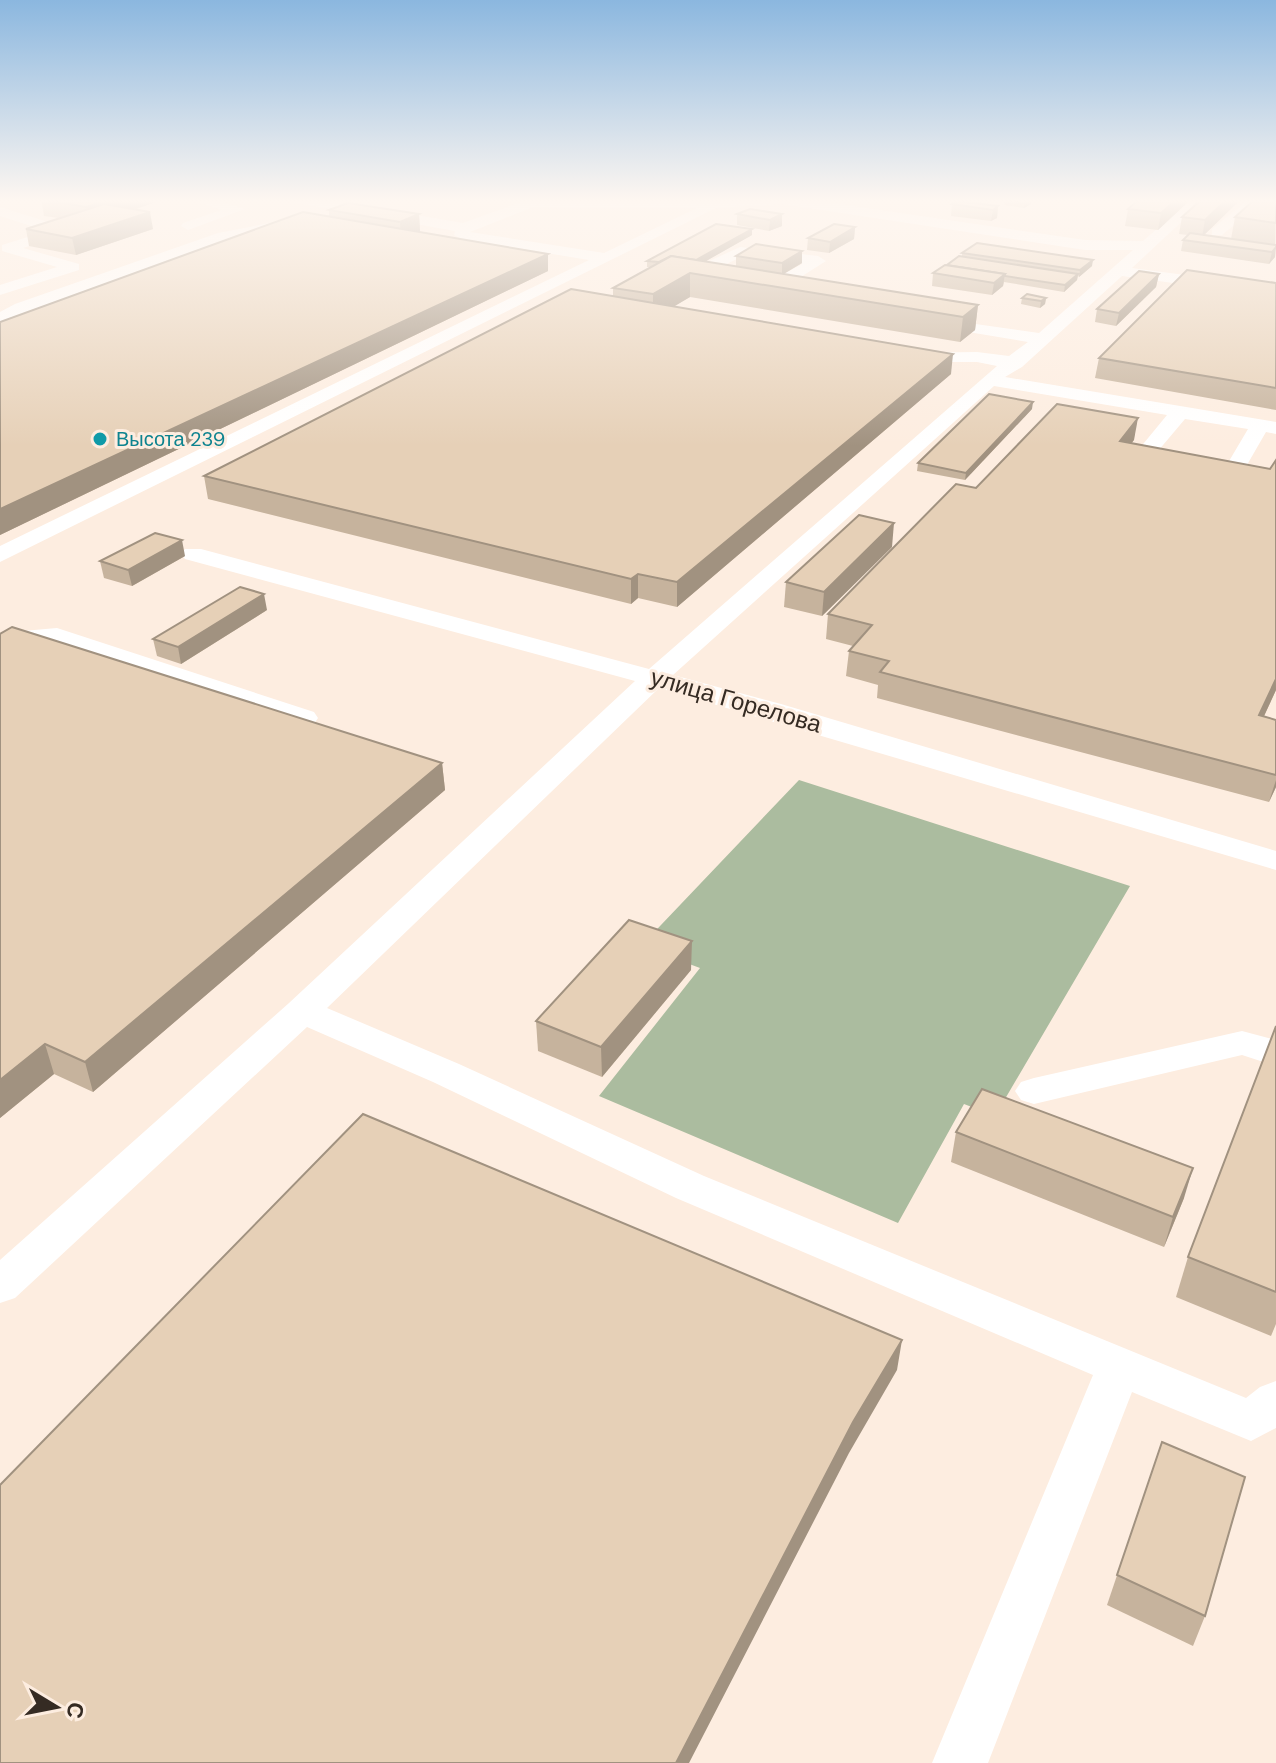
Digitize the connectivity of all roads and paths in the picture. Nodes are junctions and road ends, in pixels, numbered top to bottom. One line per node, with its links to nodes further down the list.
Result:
1 (28, 281): 7 (street)
2 (96, 281): 10 (street)
3 (558, 281): 20 (street)
4 (772, 281): 9 (street)
5 (1107, 281): 12 (street)
6 (1195, 281): 8 (street)
7 (0, 290)
8 (1276, 292)
9 (785, 297)
10 (0, 319)
11 (922, 319): 12 (street)
12 (1043, 339): 14 (street)
13 (891, 353): 14 (street)
14 (1003, 371): 15 (street); 22 (street)
15 (1180, 412): 16 (street); 17 (street)
16 (1268, 426): 18 (street)
17 (1140, 460)
18 (1233, 473)
19 (193, 554): 22 (street, улица Горелова)
20 (0, 555)
21 (0, 641): 23 (street)
22 (654, 678): 24 (street, улица Горелова); 25 (street)
23 (304, 718)
24 (1276, 861)
25 (302, 1011): 28 (street); 29 (street)
26 (1276, 1053): 27 (street)
27 (1034, 1091)
28 (0, 1286)
29 (1119, 1366): 30 (street); 31 (street)
30 (1276, 1401)
31 (960, 1763)

